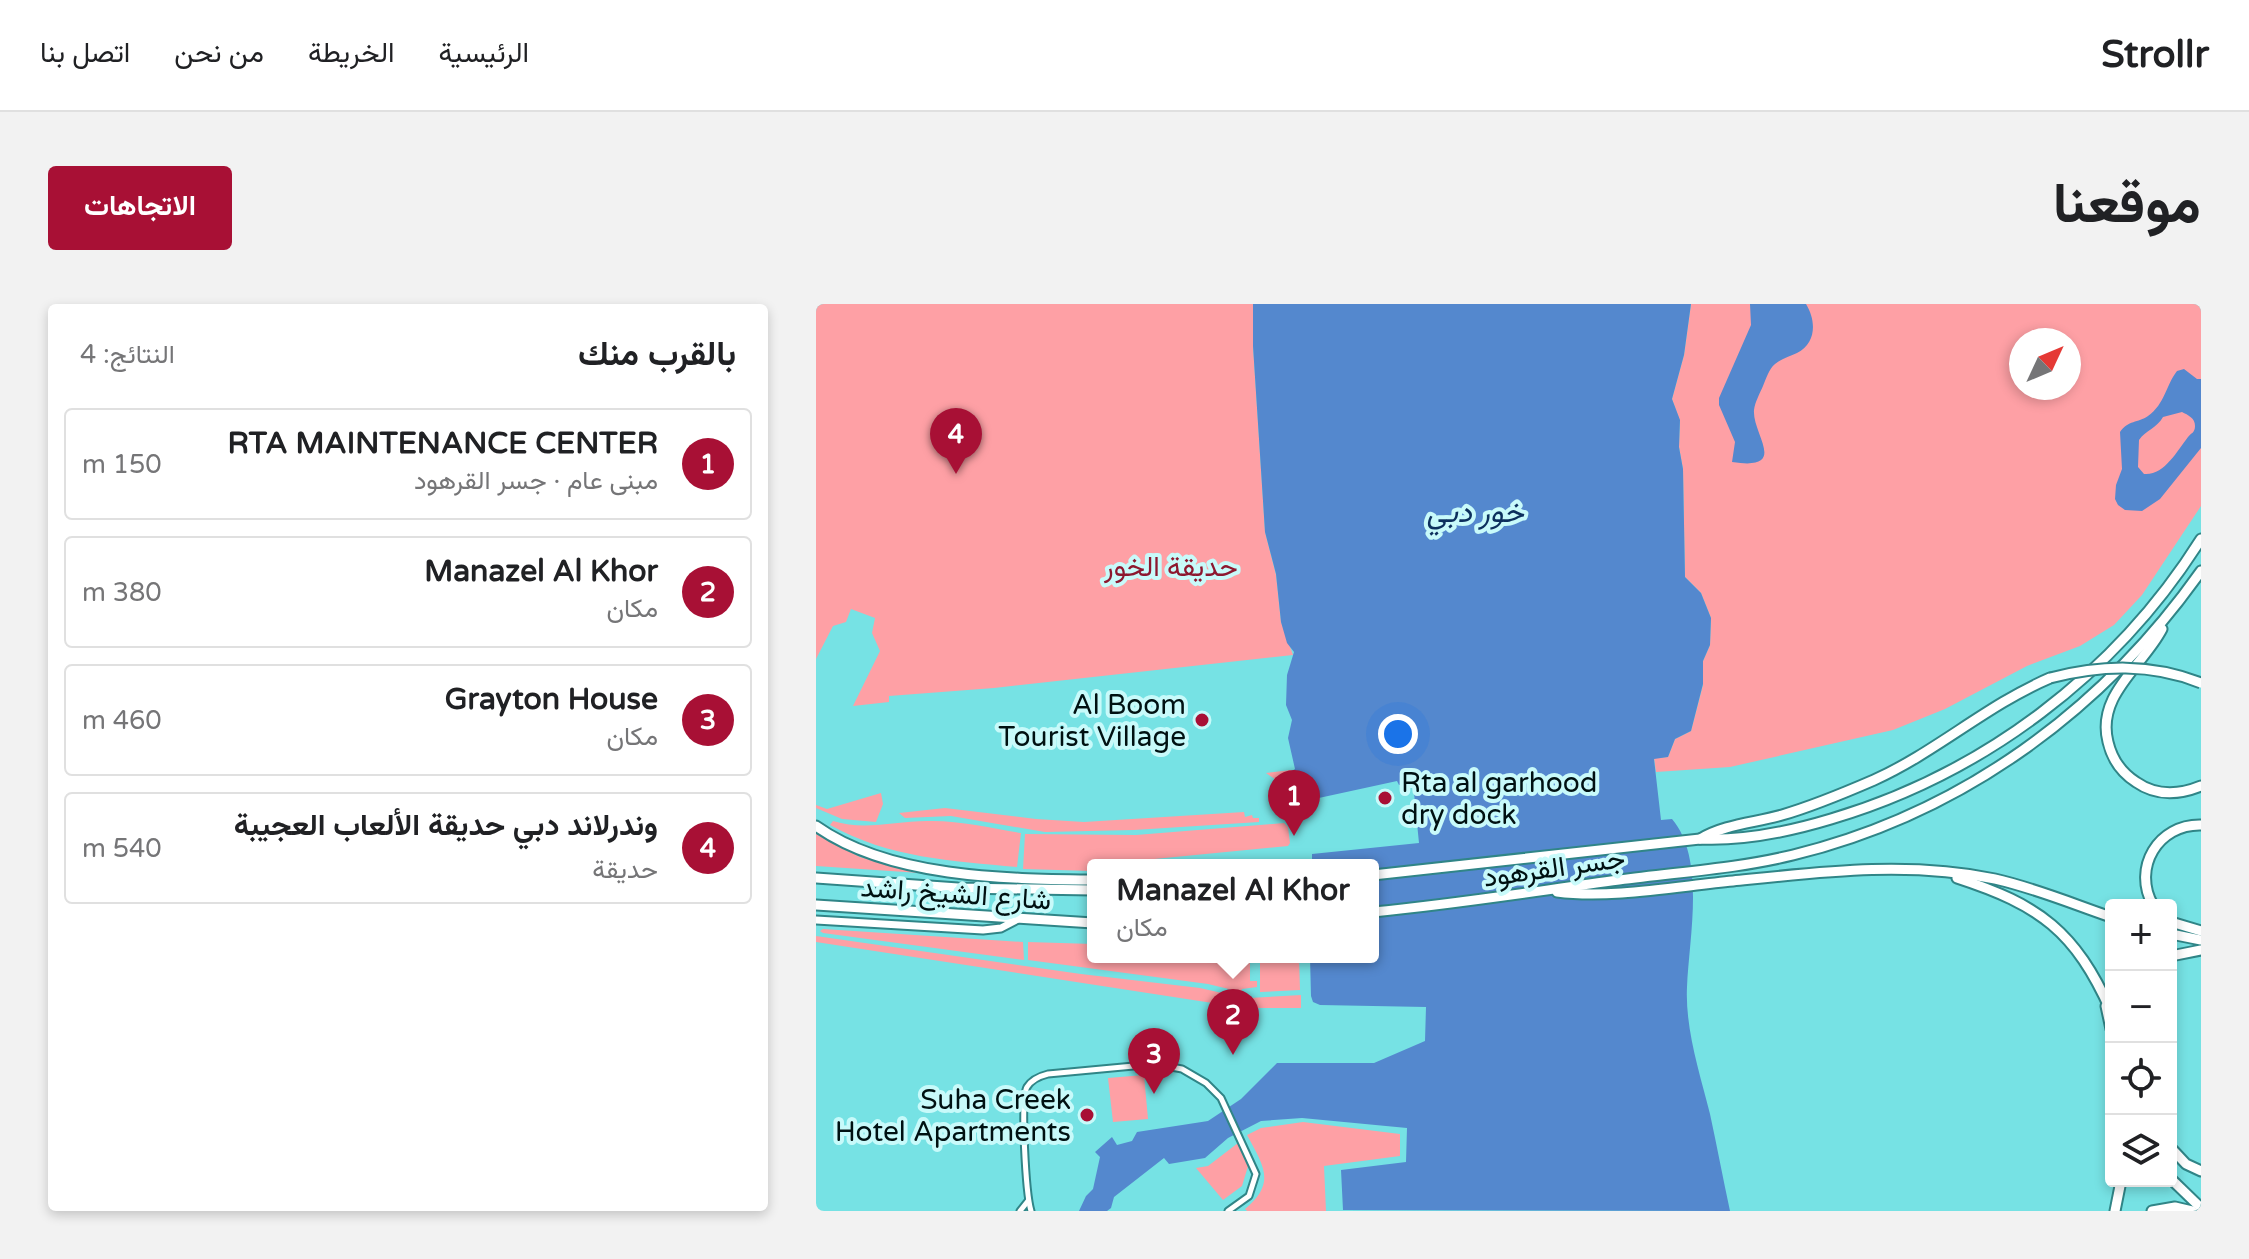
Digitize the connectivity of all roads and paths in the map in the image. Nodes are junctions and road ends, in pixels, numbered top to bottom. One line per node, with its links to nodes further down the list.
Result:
1 (2201, 539): 8 (highway)
2 (2201, 571): 3 (highway)
3 (2170, 614): 5 (highway); 14 (highway, جسر القرهود)
4 (2201, 683): 8 (highway, bridge)
5 (2201, 786)
6 (2201, 825): 15 (highway)
7 (816, 826): 12 (highway)
8 (1700, 839): 10 (highway, جسر القرهود)
9 (1943, 873): 14 (highway); 18 (highway); 29 (highway)
10 (1379, 874)
11 (816, 878): 13 (highway, شارع الشيخ راشد)
12 (1087, 880)
13 (1087, 890)
14 (1546, 891): 17 (highway, جسر القرهود)
15 (2151, 899)
16 (816, 905): 19 (highway, شارع الشيخ راشد)
17 (1379, 911)
18 (2105, 915)
19 (1018, 919): 20 (street); 21 (highway, شارع الشيخ راشد)
20 (816, 920)
21 (1087, 923)
22 (2177, 927): 24 (highway)
23 (2201, 931): 24 (highway)
24 (2183, 932): 25 (highway); 26 (highway)
25 (2177, 933)
26 (2201, 940)
27 (2201, 950): 28 (highway)
28 (2177, 954)
29 (2104, 995): 30 (highway)
30 (2105, 1000)
31 (2177, 1154): 32 (highway)
32 (2201, 1171)
33 (2177, 1185): 36 (highway)
34 (2120, 1187): 40 (highway)
35 (1028, 1200): 37 (street); 38 (street); 39 (street)
36 (2201, 1208)
37 (1020, 1211)
38 (1031, 1211)
39 (1228, 1211)
40 (2115, 1211)
41 (2152, 1211): 42 (highway)
42 (2192, 1211)

